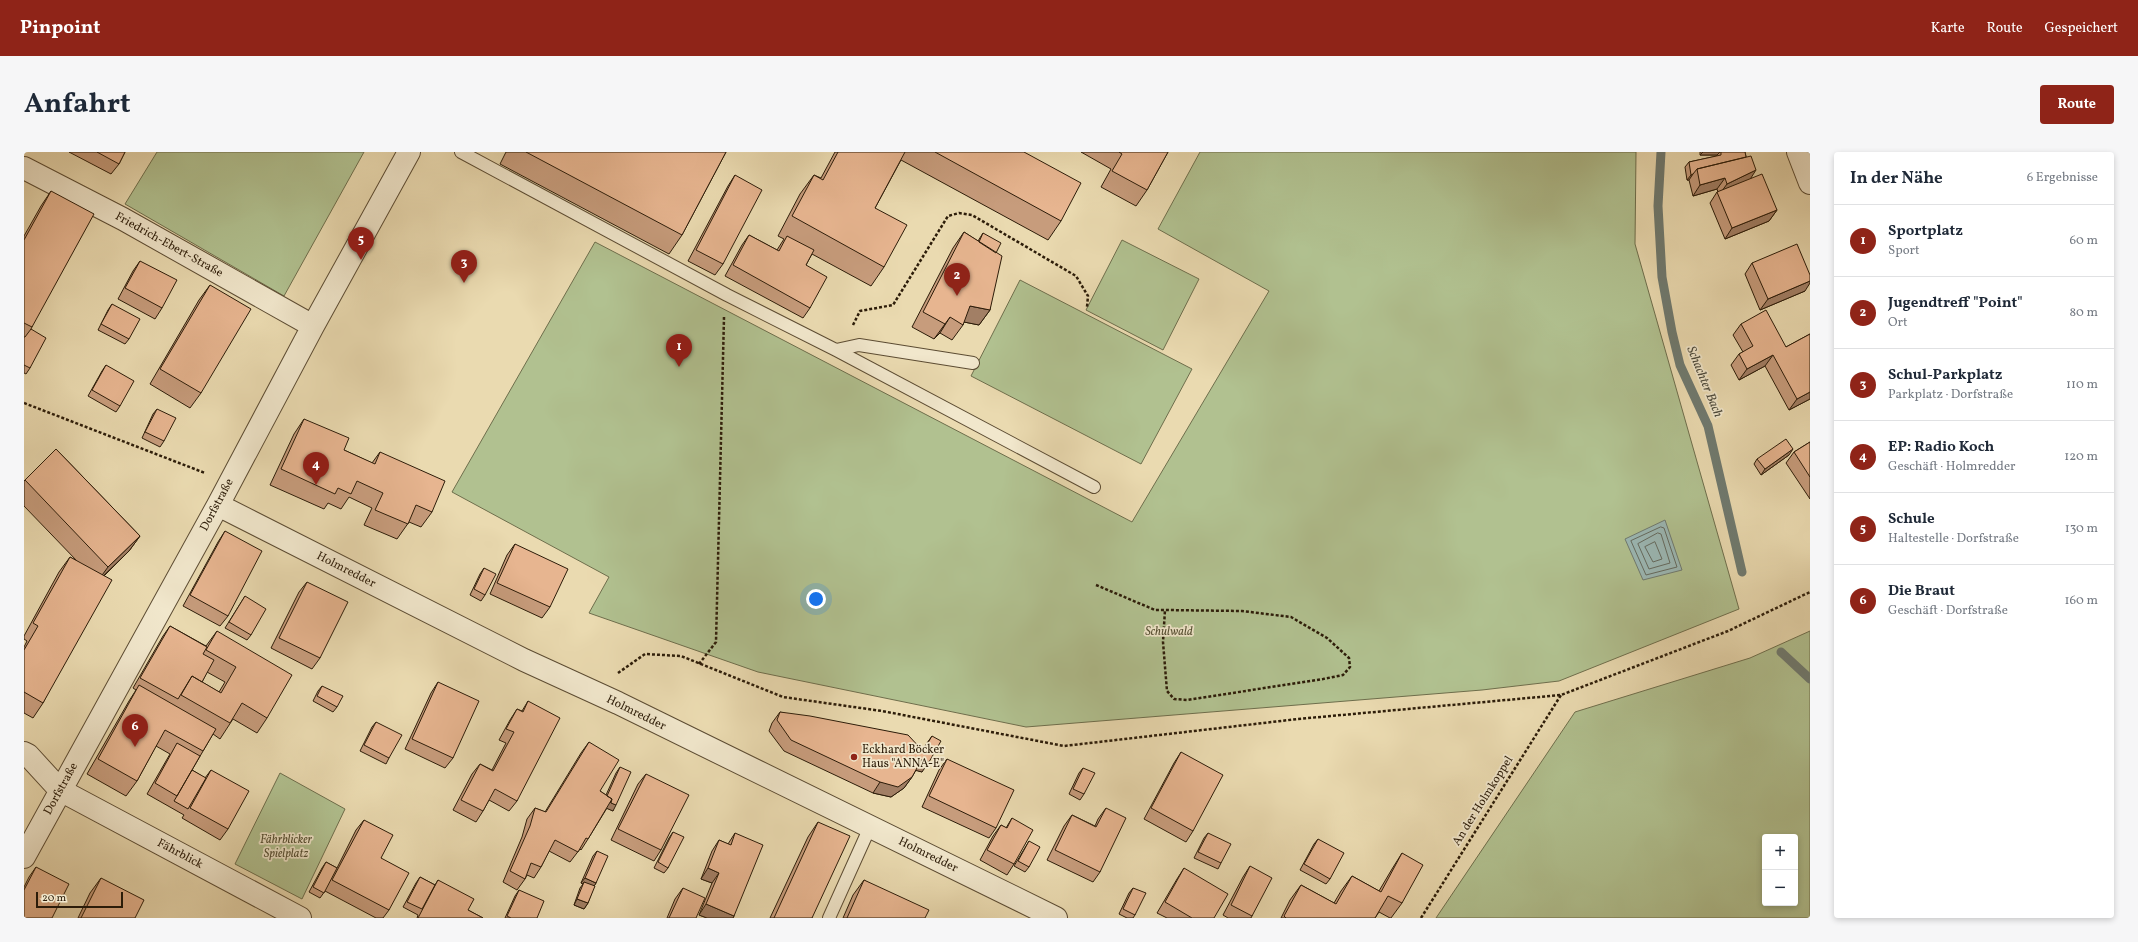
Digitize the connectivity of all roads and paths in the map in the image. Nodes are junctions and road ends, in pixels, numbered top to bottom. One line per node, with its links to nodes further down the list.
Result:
1 (409, 152): 8 (street, Dorfstraße)
2 (461, 152): 6 (lane)
3 (1798, 152): 5 (street)
4 (24, 168): 8 (street, Friedrich-Ebert-Straße)
5 (1810, 183)
6 (726, 295): 9 (lane); 19 (path)
7 (1087, 307): 9 (path)
8 (313, 326): 12 (street, Dorfstraße)
9 (842, 349): 10 (lane); 13 (lane)
10 (973, 363)
11 (24, 403): 12 (path)
12 (229, 482): 14 (street, Dorfstraße)
13 (1094, 487)
14 (218, 505): 22 (street, Dorfstraße); 23 (street, Holmredder)
15 (1096, 586): 17 (path)
16 (1810, 592): 20 (path)
17 (1165, 610): 17 (path)
18 (645, 654): 19 (path)
19 (699, 664): 20 (path)
20 (1561, 694): 28 (path, An der Holmkoppel)
21 (24, 753): 22 (street, Fährblick)
22 (60, 790): 24 (street, Dorfstraße); 25 (street, Fährblick)
23 (870, 827): 26 (lane); 27 (street, Holmredder)
24 (24, 857)
25 (300, 918)
26 (829, 918)
27 (1056, 918)
28 (1421, 918)

